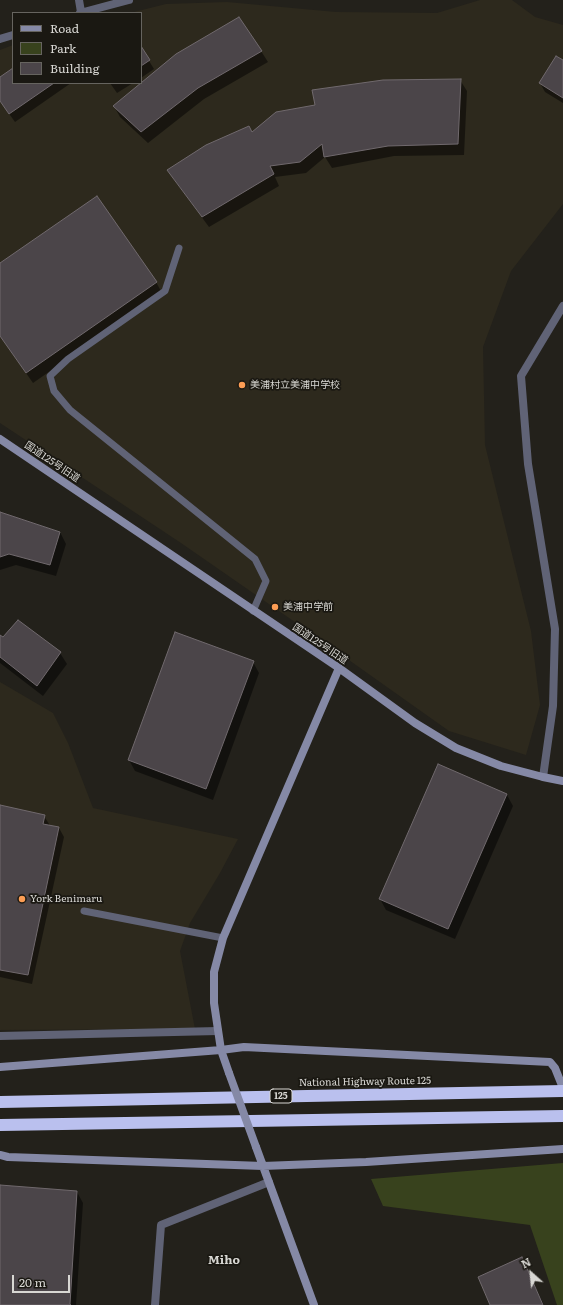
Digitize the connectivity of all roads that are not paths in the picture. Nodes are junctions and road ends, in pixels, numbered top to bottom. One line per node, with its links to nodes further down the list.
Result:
1 (79, 0): 3 (street)
2 (129, 0): 4 (street)
3 (80, 12)
4 (84, 12)
5 (12, 35): 6 (street)
6 (0, 39)
7 (179, 248): 10 (lane)
8 (563, 306): 12 (street)
9 (0, 439): 10 (street, 国道125号旧道)
10 (253, 611): 11 (street, 国道125号旧道)
11 (339, 668): 12 (street, 国道125号旧道); 15 (street)
12 (543, 777): 13 (street, 国道125号旧道)
13 (563, 781)
14 (84, 911): 15 (lane)
15 (223, 938): 16 (street)
16 (218, 1031): 17 (street); 18 (street)
17 (0, 1036)
18 (221, 1050): 19 (street); 20 (street); 26 (street, bridge)
19 (0, 1067)
20 (563, 1090): 21 (highway, National Highway Route 125 / 125)
21 (0, 1102)
22 (563, 1116): 23 (highway)
23 (0, 1126)
24 (563, 1149): 26 (street)
25 (0, 1155): 26 (street)
26 (263, 1166): 27 (street)
27 (269, 1182): 28 (street); 29 (street)
28 (155, 1305)
29 (314, 1305)

